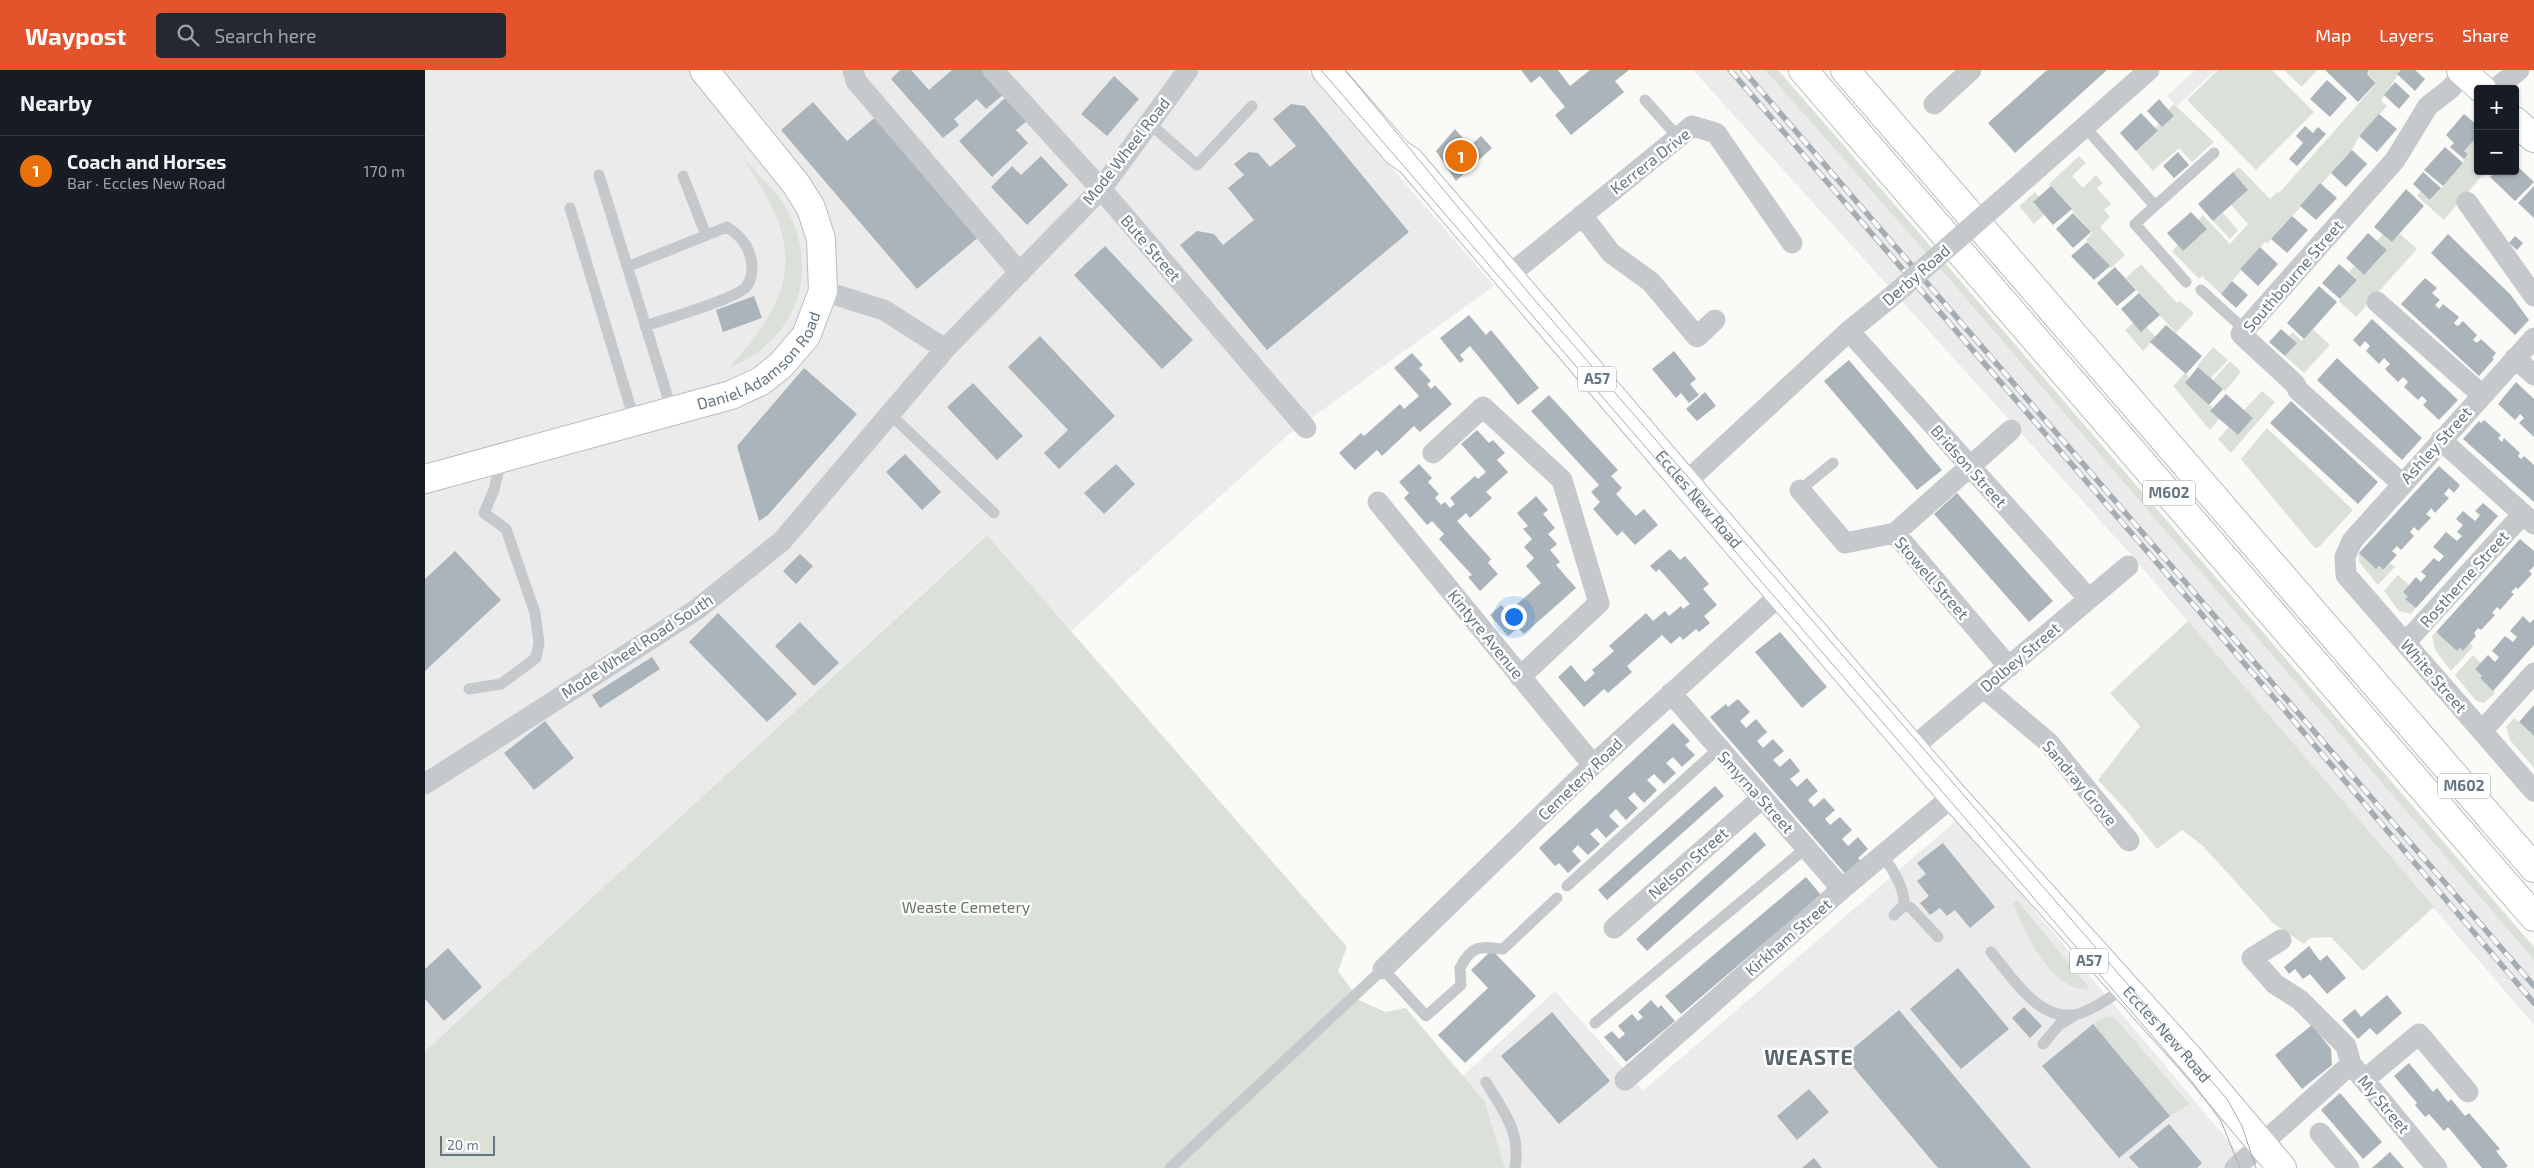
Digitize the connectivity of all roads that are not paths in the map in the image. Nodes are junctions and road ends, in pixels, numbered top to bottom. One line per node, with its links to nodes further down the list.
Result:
1 (704, 70): 38 (main road, Daniel Adamson Road)
2 (853, 70): 34 (street)
3 (993, 70): 26 (street, Bute Street)
4 (1188, 70): 17 (street, Mode Wheel Road)
5 (1326, 70): 23 (main road, Eccles New Road / A57)
6 (1342, 70): 23 (main road, Eccles New Road)
7 (1803, 70): 97 (main road, M602)
8 (1845, 70): 91 (main road, M602)
9 (1971, 70): 15 (street)
10 (2149, 70): 19 (street, Derby Road)
11 (2519, 70): 13 (street)
12 (2469, 77): 44 (street, Southbourne Street)
13 (2500, 85)
14 (1645, 100): 20 (lane)
15 (1934, 104)
16 (1252, 106): 17 (lane)
17 (1149, 123): 26 (street, Mode Wheel Road)
18 (2519, 125): 21 (main road)
19 (2085, 127): 28 (lane); 45 (street, Derby Road, bridge)
20 (1679, 137): 30 (street, Kerrera Drive); 32 (street, Kerrera Drive)
21 (2534, 138)
22 (2214, 153): 28 (lane)
23 (1410, 161): 35 (main road, Eccles New Road / A57)
24 (599, 175): 33 (lane)
25 (683, 176): 31 (lane)
26 (1101, 189): 34 (street, Mode Wheel Road); 54 (street, Bute Street)
27 (2467, 202): 39 (street)
28 (2155, 206): 36 (lane)
29 (570, 208): 53 (lane)
30 (1583, 215): 35 (street, Kerrera Drive); 42 (street)
31 (706, 235): 33 (lane); 43 (lane)
32 (1792, 243)
33 (627, 267): 43 (lane)
34 (1020, 274): 41 (street, Mode Wheel Road)
35 (1508, 276): 62 (main road, Eccles New Road / A57)
36 (2186, 282)
37 (2201, 290): 44 (lane)
38 (823, 291): 47 (street); 51 (main road, Daniel Adamson Road)
39 (2534, 296)
40 (2377, 302): 50 (street)
41 (983, 308): 47 (street, Mode Wheel Road South)
42 (1715, 320)
43 (645, 326): 51 (lane)
44 (2245, 330): 63 (street, Southbourne Street)
45 (1849, 331): 60 (street, Bridson Street); 62 (street, Derby Road)
46 (2534, 338): 48 (street, Ashley Street)
47 (945, 349): 52 (street, Mode Wheel Road South)
48 (2515, 358): 49 (street); 50 (street, Ashley Street)
49 (2534, 375)
50 (2482, 395): 56 (street, Ashley Street)
51 (672, 411): 53 (main road, Daniel Adamson Road)
52 (890, 414): 66 (lane); 84 (street, Mode Wheel Road South)
53 (635, 422): 58 (main road, Daniel Adamson Road)
54 (1306, 428)
55 (2011, 430): 60 (street)
56 (2441, 440): 63 (street, Ashley Street); 67 (street)
57 (1433, 453): 76 (street)
58 (502, 458): 61 (main road, Daniel Adamson Road); 78 (lane)
59 (1833, 463): 64 (lane)
60 (1970, 466): 68 (street); 72 (street, Bridson Street)
61 (425, 479)
62 (1686, 482): 71 (main road, Eccles New Road / A57)
63 (2401, 483): 69 (street, Ashley Street)
64 (1800, 490): 68 (street, Stowell Street)
65 (1378, 502): 76 (street, Kintyre Avenue)
66 (994, 513)
67 (2528, 519): 73 (street, Rostherne Street)
68 (1895, 532): 74 (street, Stowell Street)
69 (2345, 557): 73 (street, White Street)
70 (2128, 566): 72 (street, Dolbey Street)
71 (1781, 594): 79 (street, Cemetery Road); 81 (main road, Eccles New Road / A57)
72 (2089, 600): 74 (street, Dolbey Street)
73 (2405, 643): 80 (street, White Street)
74 (2009, 667): 77 (street, Dolbey Street)
75 (2534, 673): 80 (street)
76 (1520, 676): 83 (street, Kintyre Avenue)
77 (1984, 688): 81 (street, Dolbey Street); 88 (street, Sandray Grove)
78 (469, 689)
79 (1671, 693): 82 (street, Smyrna Street); 83 (street, Cemetery Road)
80 (2482, 732): 85 (street, White Street)
81 (1913, 748): 86 (main road, Eccles New Road / A57)
82 (1718, 749): 87 (street, Smyrna Street); 92 (lane)
83 (1593, 765): 102 (street, Cemetery Road)
84 (425, 784)
85 (2534, 792)
86 (1953, 796): 90 (street, Kirkham Street); 103 (main road, Eccles New Road / A57)
87 (1762, 798): 89 (street, Smyrna Street); 98 (street, Nelson Street)
88 (2129, 841)
89 (1806, 848): 93 (street, Smyrna Street); 105 (lane)
90 (1882, 856): 93 (street, Kirkham Street); 95 (lane)
91 (2534, 868)
92 (1567, 886)
93 (1842, 889): 108 (street, Kirkham Street)
94 (1557, 898): 102 (lane)
95 (1904, 905): 96 (lane); 99 (lane)
96 (1894, 915)
97 (2534, 916)
98 (1614, 928)
99 (1938, 937)
100 (2281, 940): 107 (street)
101 (1991, 952): 104 (lane)
102 (1383, 969): 114 (lane)
103 (2121, 991): 104 (lane); 113 (main road, Eccles New Road / A57)
104 (2077, 1014): 106 (lane)
105 (1595, 1023)
106 (2043, 1044)
107 (2351, 1064): 109 (street, My Street); 113 (street, My Street)
108 (1625, 1080)
109 (2364, 1080): 111 (street); 118 (street, My Street)
110 (1486, 1082): 115 (lane)
111 (2467, 1092)
112 (2320, 1133): 117 (street)
113 (2253, 1158): 116 (main road, Eccles New Road / A57)
114 (1170, 1168)
115 (1515, 1168)
116 (2282, 1168)
117 (2349, 1168)
118 (2437, 1168)

